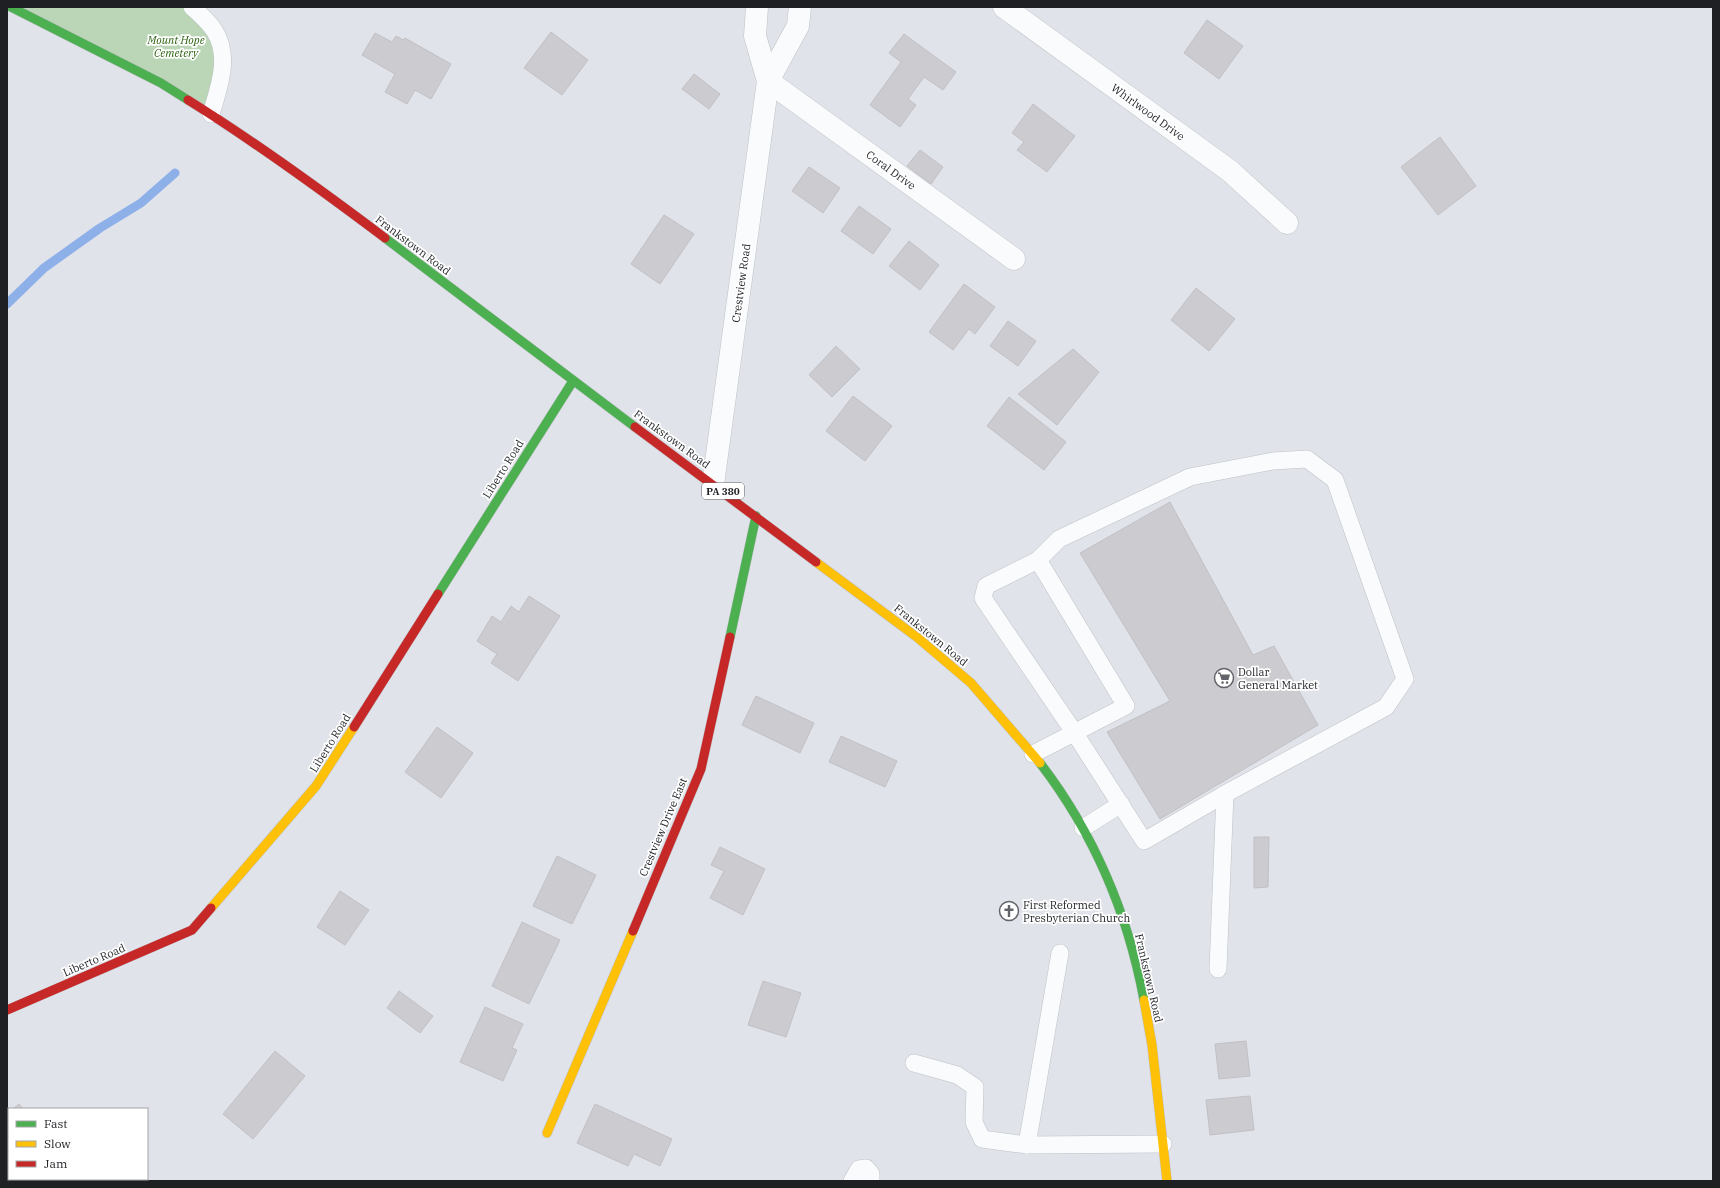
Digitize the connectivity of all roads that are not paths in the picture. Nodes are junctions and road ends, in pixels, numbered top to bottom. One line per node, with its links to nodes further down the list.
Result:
1 (11, 7): 7 (main road, Frankstown Road / PA 380)
2 (192, 7): 7 (lane)
3 (757, 7): 6 (street, Crestview Road)
4 (800, 7): 6 (street, Crestview Road)
5 (1004, 7): 8 (street, Whirlwood Drive)
6 (768, 81): 9 (street, Coral Drive); 11 (street, Crestview Road)
7 (211, 114): 10 (main road, Frankstown Road / PA 380)
8 (1287, 223)
9 (1014, 258)
10 (573, 381): 11 (main road, Frankstown Road / PA 380); 21 (main road, Liberto Road)
11 (713, 484): 12 (main road, Frankstown Road / PA 380)
12 (756, 516): 15 (main road, Frankstown Road / PA 380); 23 (main road, Crestview Drive East)
13 (1038, 560): 14 (lane); 14 (lane); 16 (lane)
14 (1074, 732): 15 (lane); 17 (lane)
15 (1033, 754): 18 (main road, Frankstown Road / PA 380)
16 (1225, 794): 17 (lane); 20 (lane)
17 (1121, 804): 18 (lane)
18 (1083, 828): 24 (main road, Frankstown Road / PA 380)
19 (1060, 953): 25 (lane)
20 (1218, 969)
21 (7, 1010)
22 (914, 1063): 25 (lane)
23 (547, 1133)
24 (1163, 1144): 25 (lane); 28 (main road, Frankstown Road / PA 380)
25 (1028, 1145)
26 (852, 1181): 27 (lane)
27 (871, 1181)
28 (1167, 1181)

